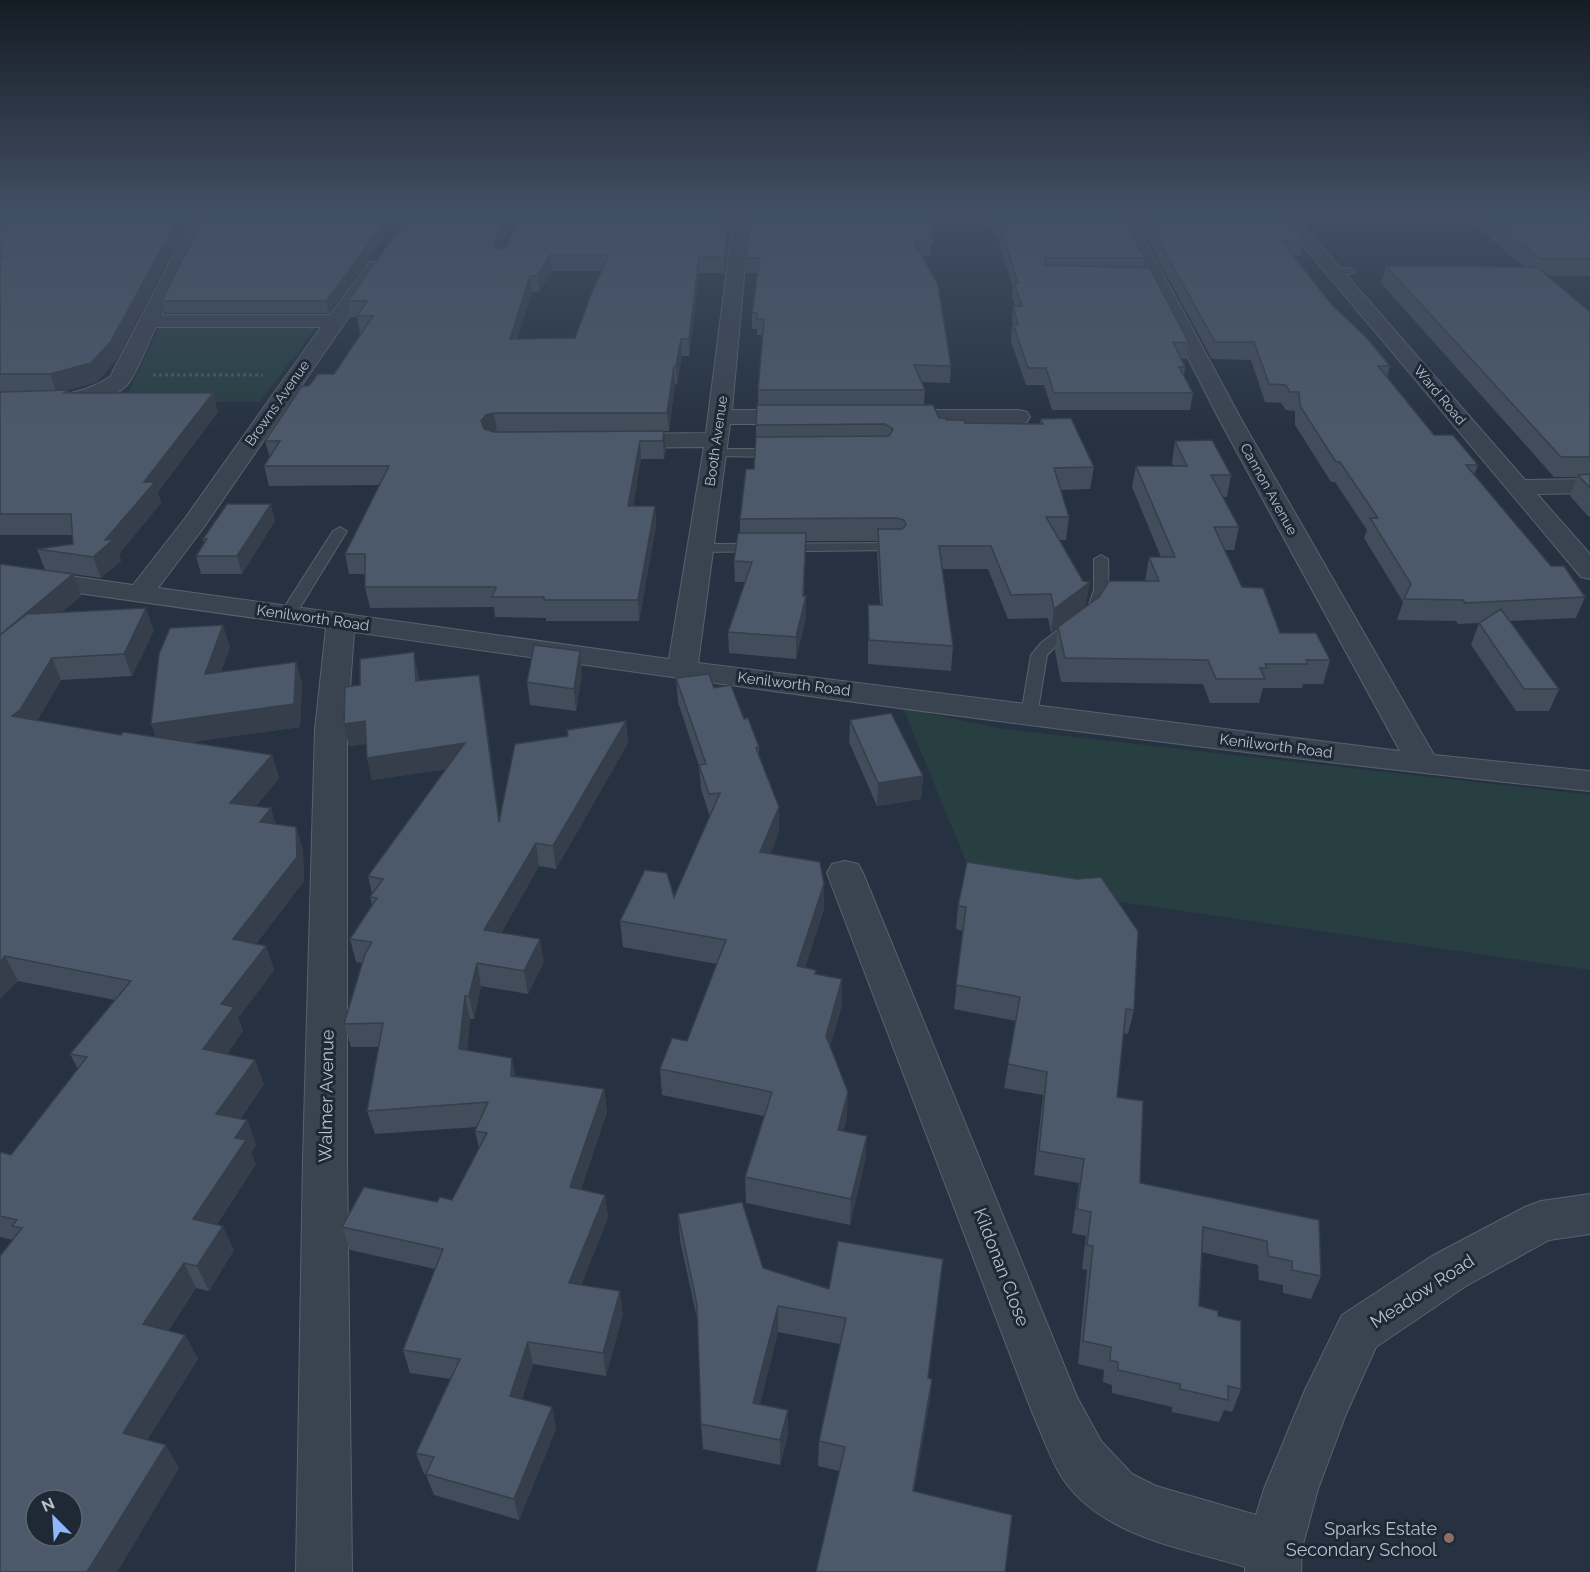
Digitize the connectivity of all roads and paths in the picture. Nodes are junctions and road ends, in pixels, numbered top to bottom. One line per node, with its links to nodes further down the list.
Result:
1 (167, 284): 6 (street)
2 (361, 284): 7 (street, Browns Avenue)
3 (734, 284): 13 (street, Booth Avenue)
4 (1153, 284): 33 (street, Cannon Avenue)
5 (1354, 284): 21 (street, Ward Road)
6 (148, 321): 7 (street); 8 (street)
7 (335, 321): 9 (street, Browns Avenue)
8 (123, 374): 9 (path); 10 (street)
9 (296, 375): 12 (street, Browns Avenue)
10 (0, 402)
11 (303, 406): 12 (street)
12 (274, 407): 28 (street, Browns Avenue)
13 (720, 417): 14 (street); 18 (street, Booth Avenue)
14 (827, 417)
15 (875, 417): 16 (street)
16 (1019, 417)
17 (601, 441): 18 (street)
18 (715, 447): 19 (lane); 24 (street, Booth Avenue)
19 (790, 452)
20 (1590, 486): 21 (street)
21 (1520, 487): 26 (street, Ward Road)
22 (340, 531): 29 (lane)
23 (896, 547): 24 (lane)
24 (701, 548): 31 (street, Booth Avenue)
25 (1101, 559): 32 (lane)
26 (1590, 571)
27 (0, 574): 28 (street, Kenilworth Road)
28 (139, 595): 29 (street, Kenilworth Road)
29 (288, 614): 30 (street, Kenilworth Road)
30 (341, 621): 31 (street, Kenilworth Road); 38 (street, Walmer Avenue)
31 (682, 670): 32 (street, Kenilworth Road)
32 (1029, 715): 33 (street, Kenilworth Road)
33 (1423, 764): 34 (street, Kenilworth Road)
34 (1590, 781)
35 (845, 873): 37 (street, Kildonan Close)
36 (1590, 1214): 37 (street, Meadow Road)
37 (1274, 1560)
38 (324, 1572)

